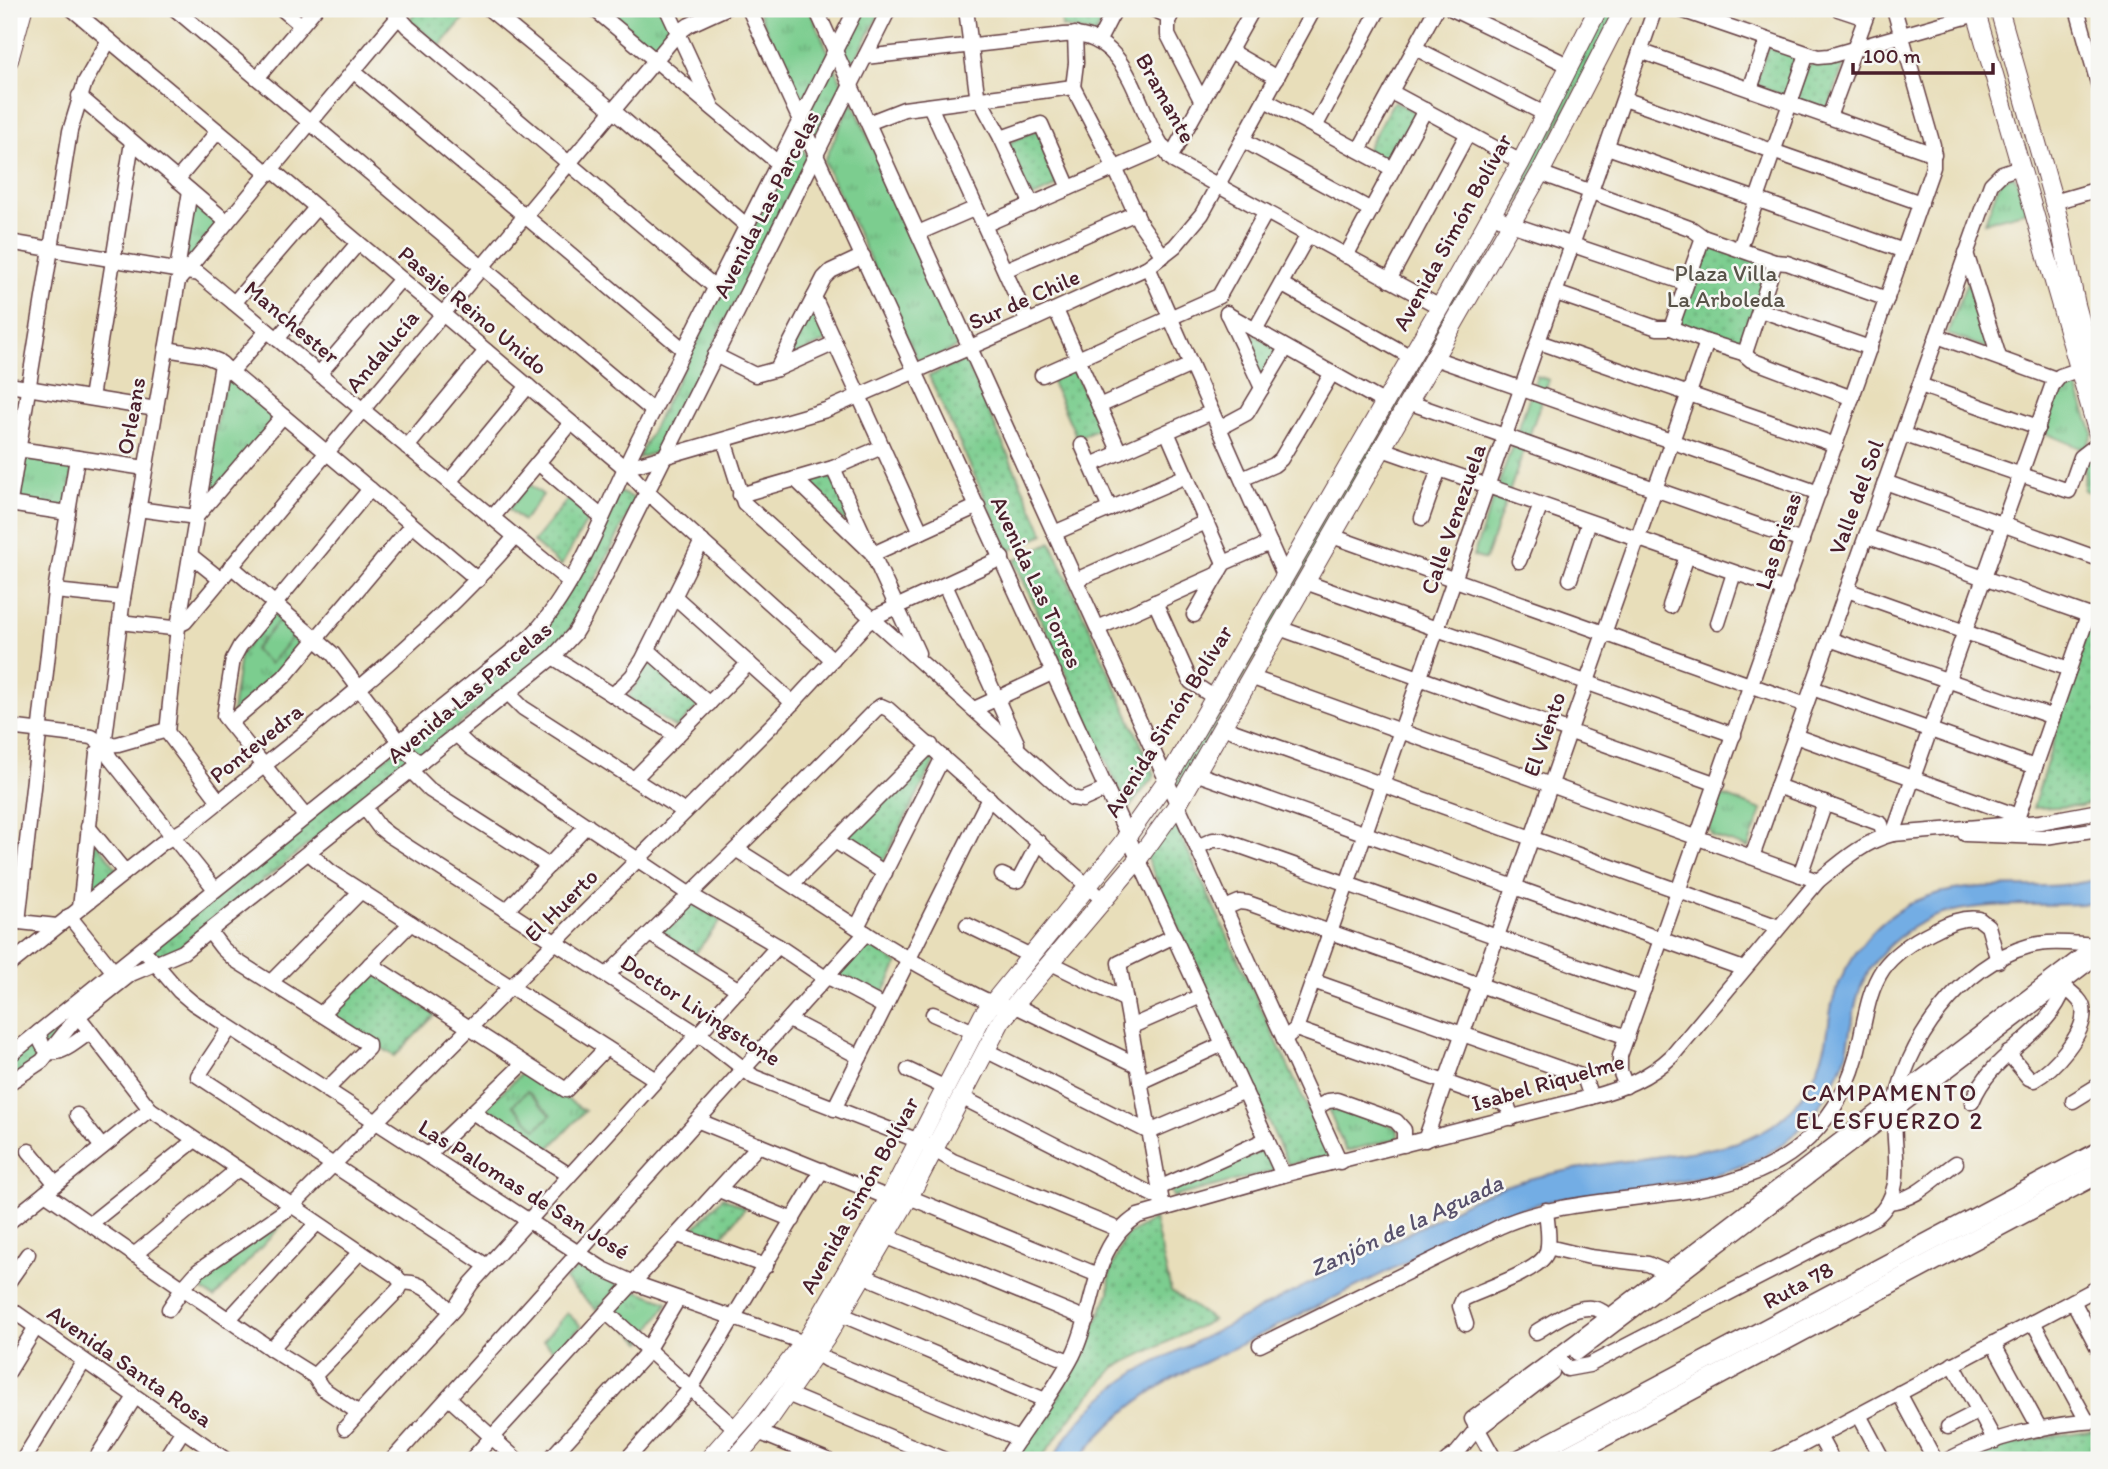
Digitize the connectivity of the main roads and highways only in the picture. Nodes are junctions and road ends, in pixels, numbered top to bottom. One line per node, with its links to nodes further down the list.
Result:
1 (23, 9): 7 (main road)
2 (31, 9): 7 (main road)
3 (1624, 9): 12 (main road, Avenida Simón Bolívar)
4 (1999, 9): 9 (main road)
5 (1593, 10): 12 (main road, Avenida Simón Bolívar)
6 (1978, 10): 9 (main road)
7 (12, 33): 8 (main road)
8 (9, 60)
9 (2091, 367): 10 (main road); 11 (main road)
10 (2099, 387)
11 (2099, 437)
12 (953, 1092): 13 (main road, Avenida Simón Bolívar)
13 (926, 1145): 16 (main road, Avenida Simón Bolívar); 16 (main road, Avenida Simón Bolívar)
14 (2099, 1152): 19 (highway, Ruta 78)
15 (2099, 1173): 20 (highway, Ruta 78)
16 (809, 1349): 17 (main road, Avenida Simón Bolívar); 18 (main road, Avenida Simón Bolívar)
17 (708, 1460)
18 (734, 1460)
19 (1519, 1460)
20 (1560, 1460)

